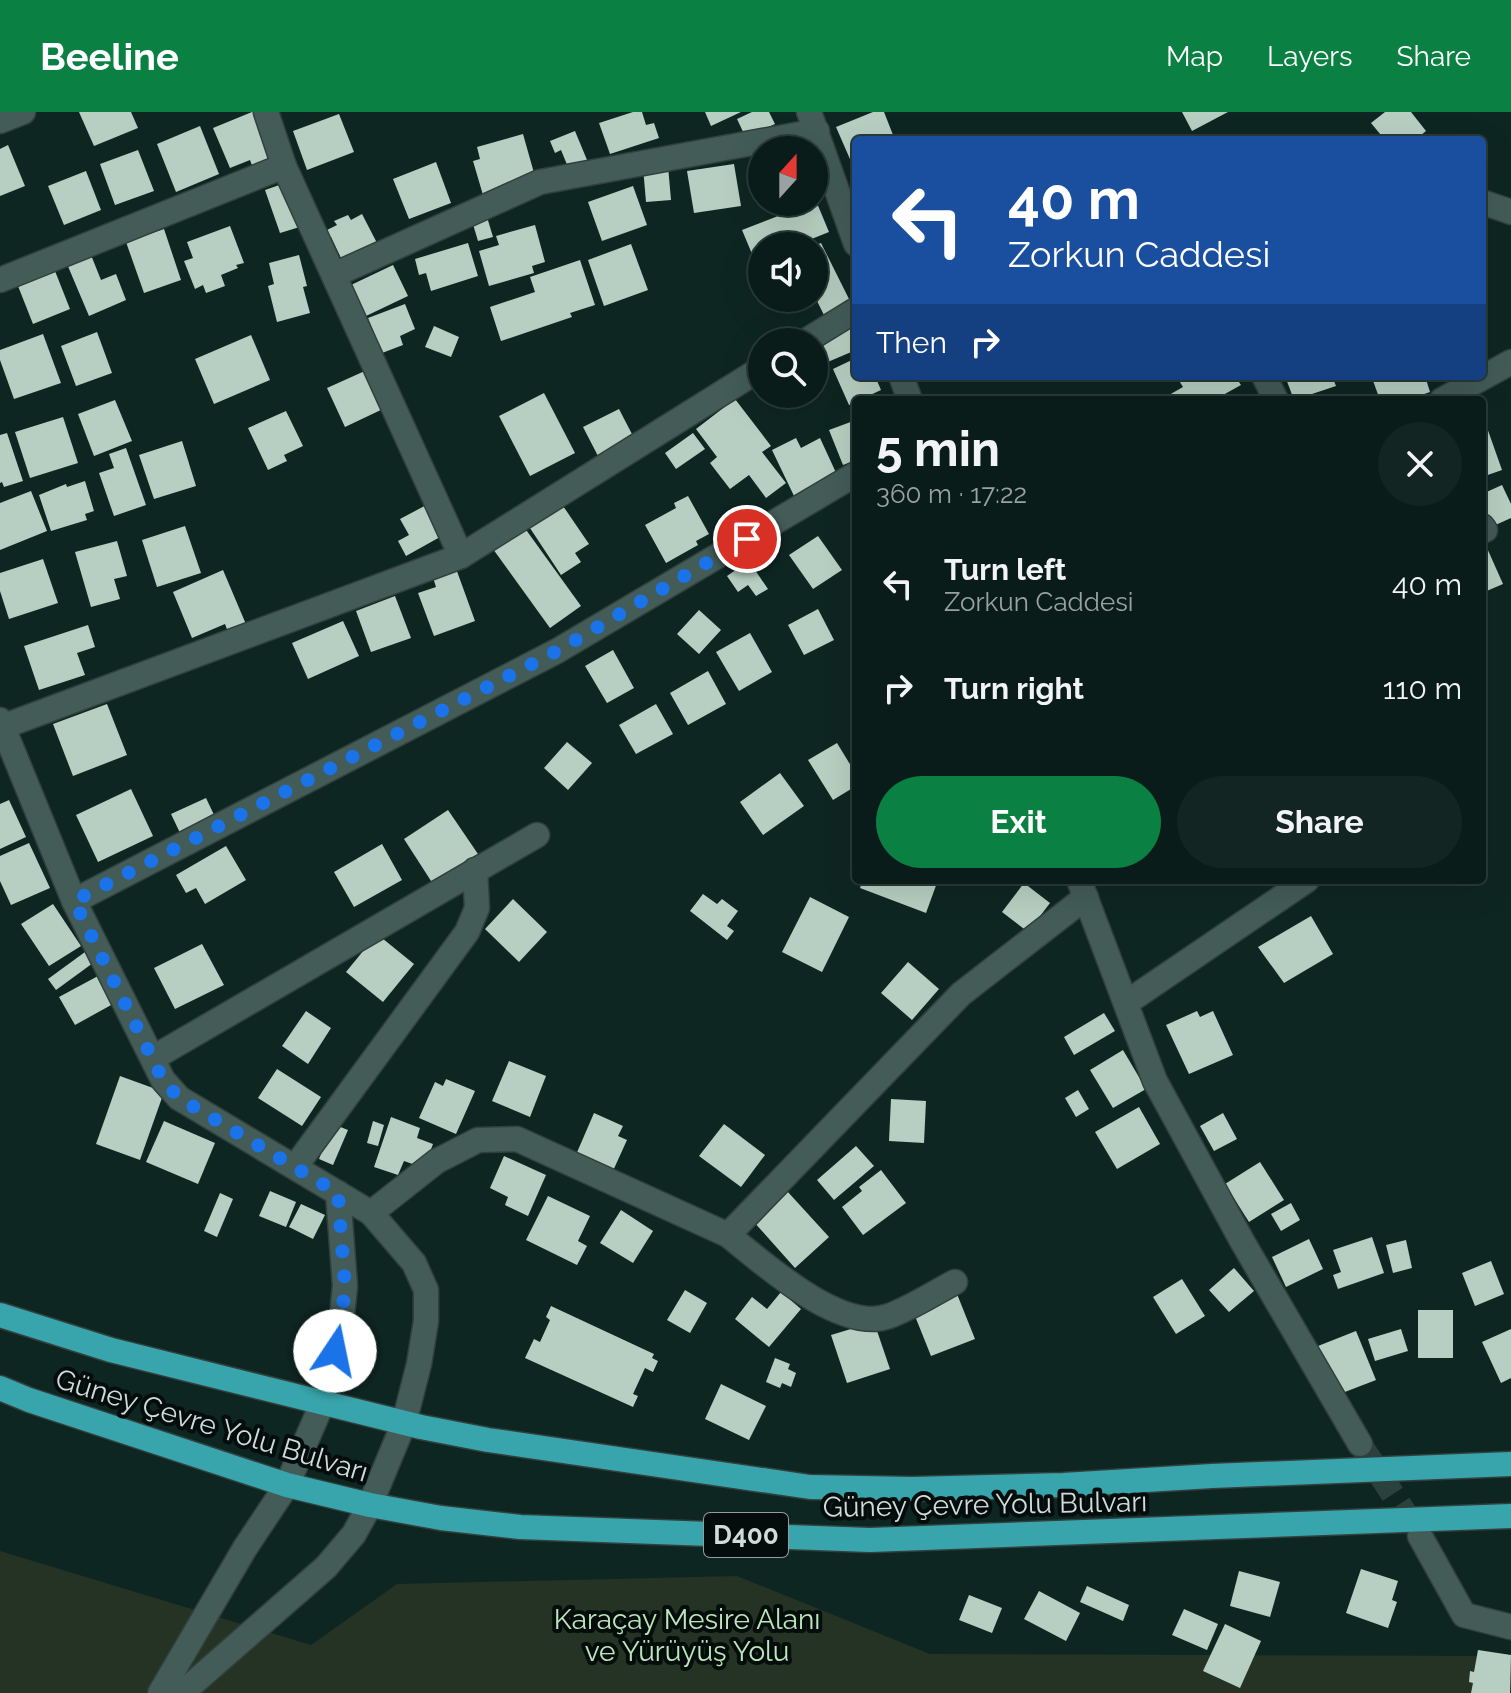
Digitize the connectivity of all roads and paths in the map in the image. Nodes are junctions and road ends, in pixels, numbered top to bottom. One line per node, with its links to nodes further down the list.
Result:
1 (23, 112): 3 (street)
2 (266, 112): 5 (street)
3 (0, 121)
4 (813, 122): 8 (street); 9 (street)
5 (284, 166): 9 (street); 10 (street)
6 (1486, 203): 7 (street)
7 (1511, 212)
8 (852, 233)
9 (334, 275): 19 (street)
10 (0, 280)
11 (852, 312): 12 (street)
12 (827, 328)
13 (1511, 362): 14 (street)
14 (1486, 376)
15 (748, 377): 19 (street)
16 (1478, 380): 17 (street)
17 (1449, 396)
18 (852, 476): 25 (street)
19 (461, 556): 20 (street)
20 (1, 724): 25 (street)
21 (537, 835): 22 (street)
22 (475, 870): 27 (street); 28 (street)
23 (1301, 884): 26 (street)
24 (1082, 888): 26 (street); 31 (street)
25 (74, 901): 27 (street)
26 (1126, 1003): 37 (street)
27 (153, 1058): 28 (street)
28 (295, 1167): 29 (street)
29 (338, 1193): 30 (street); 35 (street)
30 (371, 1213): 31 (street); 36 (street)
31 (728, 1235): 32 (street)
32 (955, 1282)
33 (0, 1315): 35 (highway, Güney Çevre Yolu Bulvarı / D400)
34 (0, 1388): 39 (highway, Güney Çevre Yolu Bulvarı / D400)
35 (322, 1404): 36 (highway, Güney Çevre Yolu Bulvarı / D400); 39 (street)
36 (404, 1423): 38 (highway, Güney Çevre Yolu Bulvarı / D400); 40 (street)
37 (1360, 1444)
38 (1511, 1464)
39 (287, 1485): 40 (highway, Güney Çevre Yolu Bulvarı / D400); 44 (street)
40 (370, 1505): 41 (highway, Güney Çevre Yolu Bulvarı / D400); 45 (street)
41 (1511, 1516)
42 (1420, 1536): 43 (street)
43 (1511, 1627)
44 (160, 1693)
45 (182, 1693)

